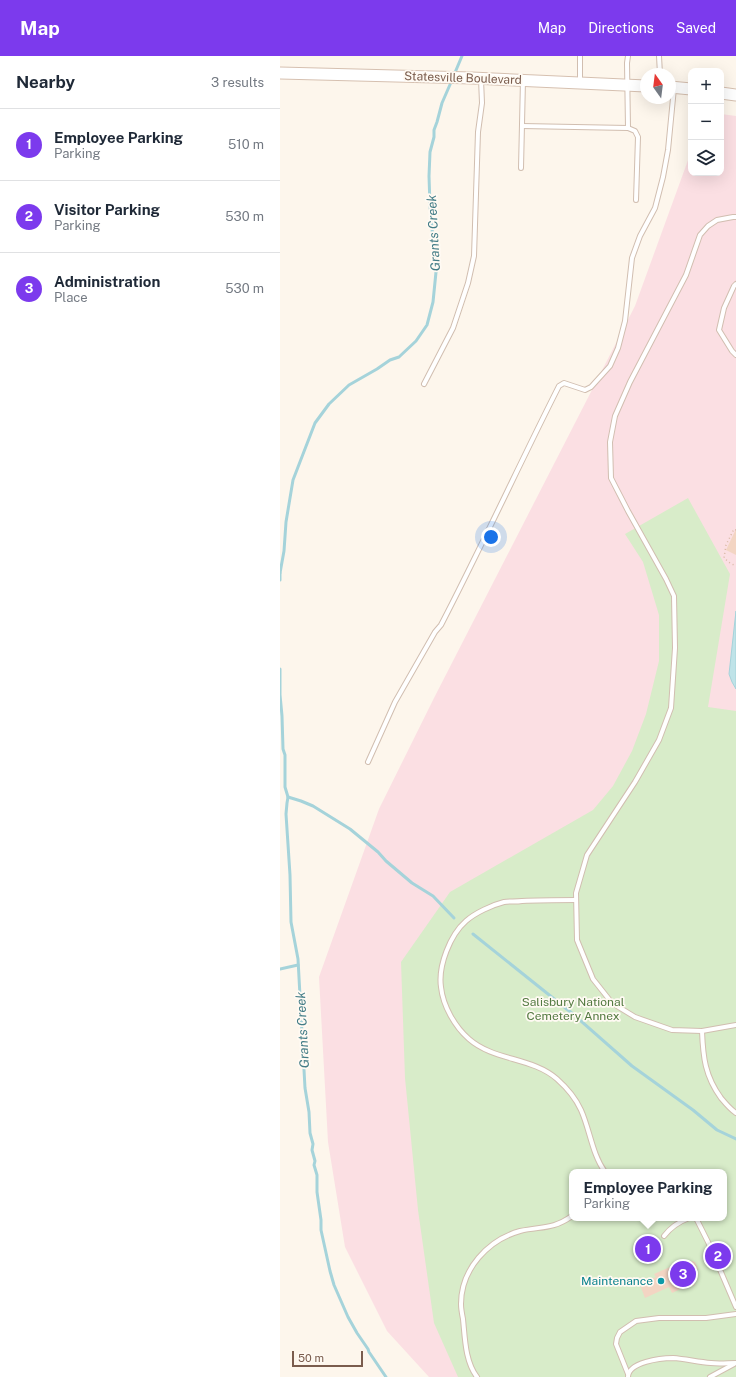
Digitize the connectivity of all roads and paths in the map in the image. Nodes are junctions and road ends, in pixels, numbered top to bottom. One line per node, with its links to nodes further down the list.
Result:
1 (580, 56): 8 (lane)
2 (628, 56): 9 (lane)
3 (659, 56): 4 (lane)
4 (660, 68)
5 (280, 73): 6 (main road, Statesville Boulevard)
6 (477, 78): 7 (main road, Statesville Boulevard); 23 (lane)
7 (523, 80): 8 (main road, Statesville Boulevard); 16 (lane)
8 (580, 83): 9 (main road, Statesville Boulevard)
9 (627, 85): 10 (main road, Statesville Boulevard); 17 (lane)
10 (640, 86)
11 (676, 87): 12 (main road)
12 (688, 89)
13 (724, 93): 14 (main road)
14 (736, 95)
15 (671, 104): 26 (lane)
16 (522, 126): 17 (lane); 18 (lane)
17 (628, 128): 19 (lane)
18 (521, 168)
19 (636, 200)
20 (736, 217): 27 (lane)
21 (736, 284): 22 (lane)
22 (736, 355)
23 (424, 384)
24 (736, 530): 25 (path)
25 (736, 566)
26 (368, 762)
27 (576, 900): 29 (lane); 31 (lane)
28 (736, 1025): 29 (lane)
29 (702, 1031): 30 (lane)
30 (736, 1113)
31 (604, 1169)
32 (569, 1218): 40 (lane)
33 (683, 1221): 35 (lane)
34 (698, 1221): 36 (lane)
35 (664, 1236)
36 (736, 1307)
37 (736, 1314): 39 (lane)
38 (736, 1363): 39 (lane); 41 (lane)
39 (628, 1376)
40 (477, 1377)
41 (710, 1377)

